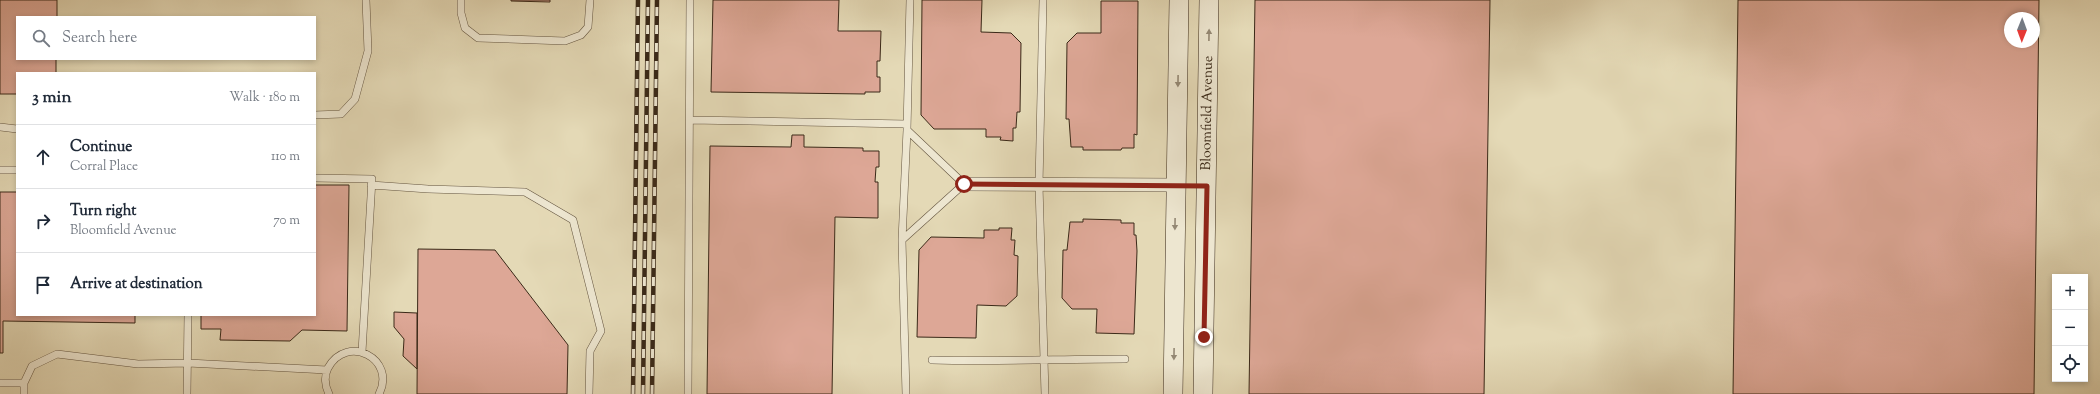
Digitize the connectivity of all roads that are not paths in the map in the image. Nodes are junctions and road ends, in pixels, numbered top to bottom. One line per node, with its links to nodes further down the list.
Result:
1 (366, 0): 9 (lane)
2 (461, 0): 3 (lane)
3 (590, 0)
4 (690, 0): 10 (lane)
5 (910, 0): 12 (lane)
6 (1043, 0): 18 (lane)
7 (1179, 0): 19 (main road, one-way to 19)
8 (1209, 0): 21 (main road, Bloomfield Avenue, one-way to 8)
9 (316, 115)
10 (690, 120): 12 (lane); 37 (lane)
11 (0, 127): 13 (lane)
12 (907, 127): 17 (lane); 22 (lane)
13 (16, 129)
14 (0, 170): 15 (lane)
15 (16, 170)
16 (316, 178): 20 (lane)
17 (964, 184): 18 (street); 22 (lane)
18 (1039, 185): 19 (street); 26 (lane)
19 (1176, 185): 21 (main road); 40 (main road, one-way to 40)
20 (371, 186): 24 (lane); 36 (lane)
21 (1207, 186): 41 (main road, Bloomfield Avenue)
22 (902, 240): 38 (lane)
23 (188, 316): 28 (lane)
24 (362, 352): 29 (lane); 35 (lane)
25 (1125, 358): 26 (lane)
26 (1044, 359): 27 (lane); 39 (lane)
27 (932, 360)
28 (188, 363): 29 (lane); 31 (lane); 33 (lane)
29 (327, 370): 34 (lane)
30 (0, 383): 31 (lane)
31 (24, 383): 32 (lane)
32 (24, 394)
33 (187, 394)
34 (329, 394)
35 (379, 394)
36 (589, 394)
37 (688, 394)
38 (906, 394)
39 (1045, 394)
40 (1173, 394)
41 (1203, 394)

